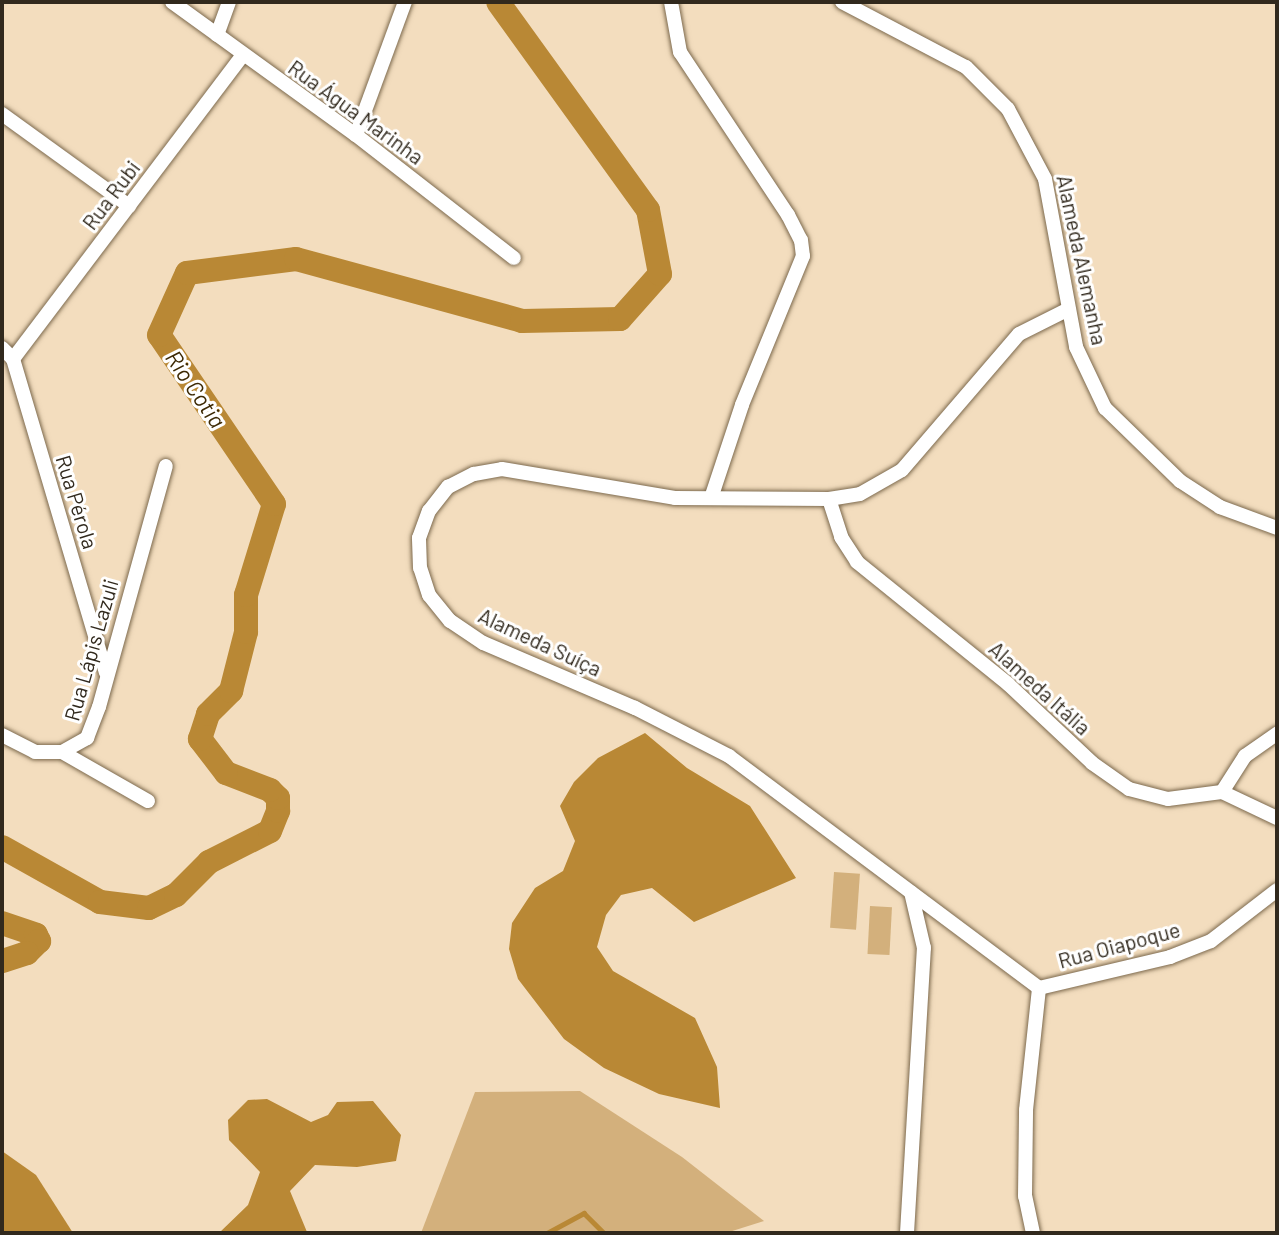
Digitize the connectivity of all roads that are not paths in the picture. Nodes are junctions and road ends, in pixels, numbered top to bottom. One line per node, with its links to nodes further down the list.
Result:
1 (172, 2): 6 (street, Rua Água Marinha)
2 (229, 2): 6 (street)
3 (405, 2): 9 (street)
4 (671, 2): 16 (street)
5 (842, 2): 12 (street, Alameda Alemanha)
6 (216, 35): 7 (street, Rua Água Marinha)
7 (242, 56): 9 (street, Rua Água Marinha); 10 (street, Rua Rubi)
8 (2, 114): 10 (street)
9 (356, 135): 11 (street, Rua Água Marinha)
10 (128, 206): 14 (street, Rua Rubi)
11 (514, 258)
12 (1067, 310): 17 (street, Alameda Suíça); 18 (street, Alameda Alemanha)
13 (2, 348): 14 (street, Rua Pérola)
14 (13, 359): 19 (street, Rua Pérola)
15 (166, 466): 19 (street, Rua Lápis Lazuli)
16 (711, 498): 17 (street, Alameda Suíça); 27 (street, Alameda Suíça)
17 (829, 499): 23 (street, Alameda Itália)
18 (1277, 528)
19 (106, 672): 22 (street, Rua Lápis Lazuli)
20 (1277, 734): 23 (street)
21 (2, 735): 22 (street)
22 (62, 752): 24 (street)
23 (1222, 792): 25 (street)
24 (148, 801)
25 (1277, 818)
26 (1277, 890): 28 (street, Rua Oiapoque)
27 (911, 892): 28 (street, Alameda Suíça); 29 (street)
28 (1039, 988): 30 (street)
29 (906, 1233)
30 (1033, 1233)

